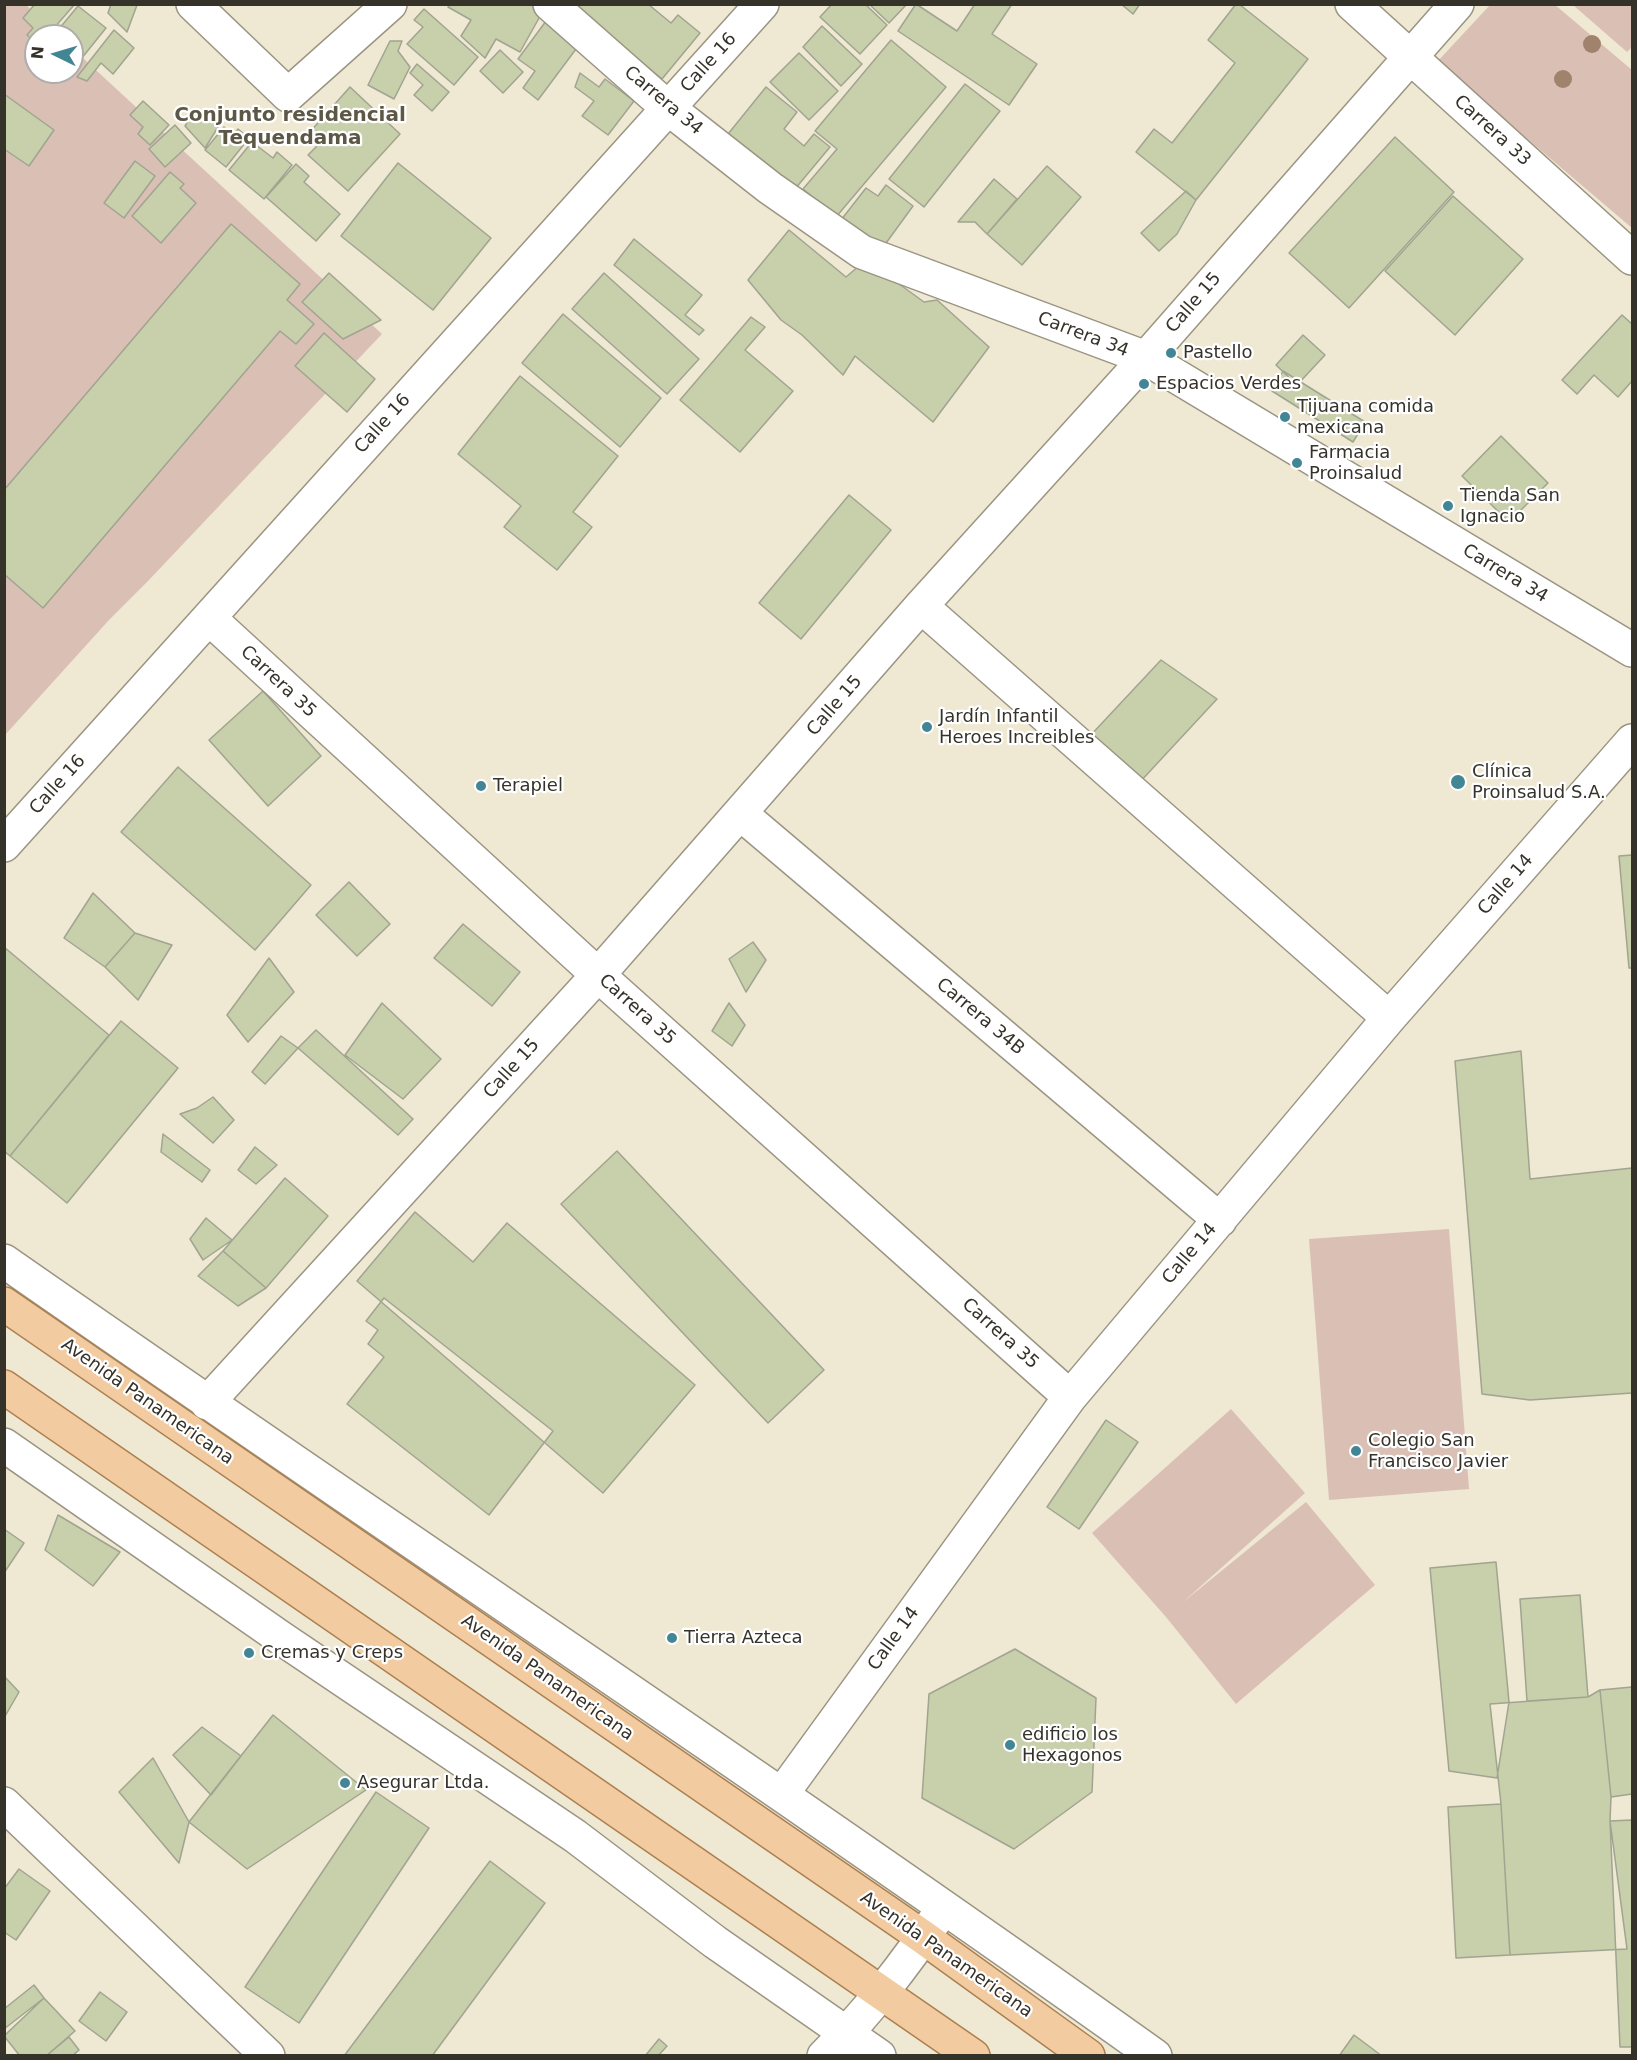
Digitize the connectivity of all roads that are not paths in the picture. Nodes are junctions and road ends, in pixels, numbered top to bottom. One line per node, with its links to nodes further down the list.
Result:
1 (193, 4): 6 (street)
2 (550, 4): 8 (street, Carrera 34)
3 (762, 4): 8 (street, Calle 16)
4 (1352, 4): 7 (street, Carrera 33)
5 (1457, 4): 7 (street, Calle 15)
6 (380, 7)
7 (1409, 56): 9 (street, Carrera 33); 10 (street, Calle 15)
8 (668, 108): 10 (street, Carrera 34); 12 (street, Calle 16)
9 (1632, 258)
10 (1146, 358): 11 (street, Calle 15); 13 (street, Carrera 34)
11 (921, 606): 15 (street, Calle 15); 18 (street)
12 (209, 618): 16 (street, Calle 16); 17 (street, Carrera 35)
13 (1632, 650)
14 (1632, 741): 18 (street, Calle 14)
15 (741, 814): 17 (street, Calle 15); 19 (street, Carrera 34B)
16 (4, 845)
17 (598, 975): 23 (street, Carrera 35); 24 (street, Calle 15)
18 (1389, 1018): 19 (street, Calle 14)
19 (1220, 1220): 23 (street, Calle 14)
20 (4, 1261): 24 (street)
21 (4, 1304): 29 (main road, Avenida Panamericana)
22 (4, 1387): 30 (main road)
23 (1070, 1397): 26 (street, Calle 14)
24 (207, 1403): 26 (street)
25 (4, 1445): 31 (street)
26 (782, 1794): 28 (street)
27 (9, 1818): 32 (street)
28 (944, 1906): 29 (street); 36 (street)
29 (923, 1937): 30 (street); 35 (main road, Avenida Panamericana)
30 (884, 1992): 31 (street); 34 (main road)
31 (835, 2045): 33 (street)
32 (268, 2055)
33 (879, 2055)
34 (974, 2055)
35 (1088, 2055)
36 (1155, 2055)

